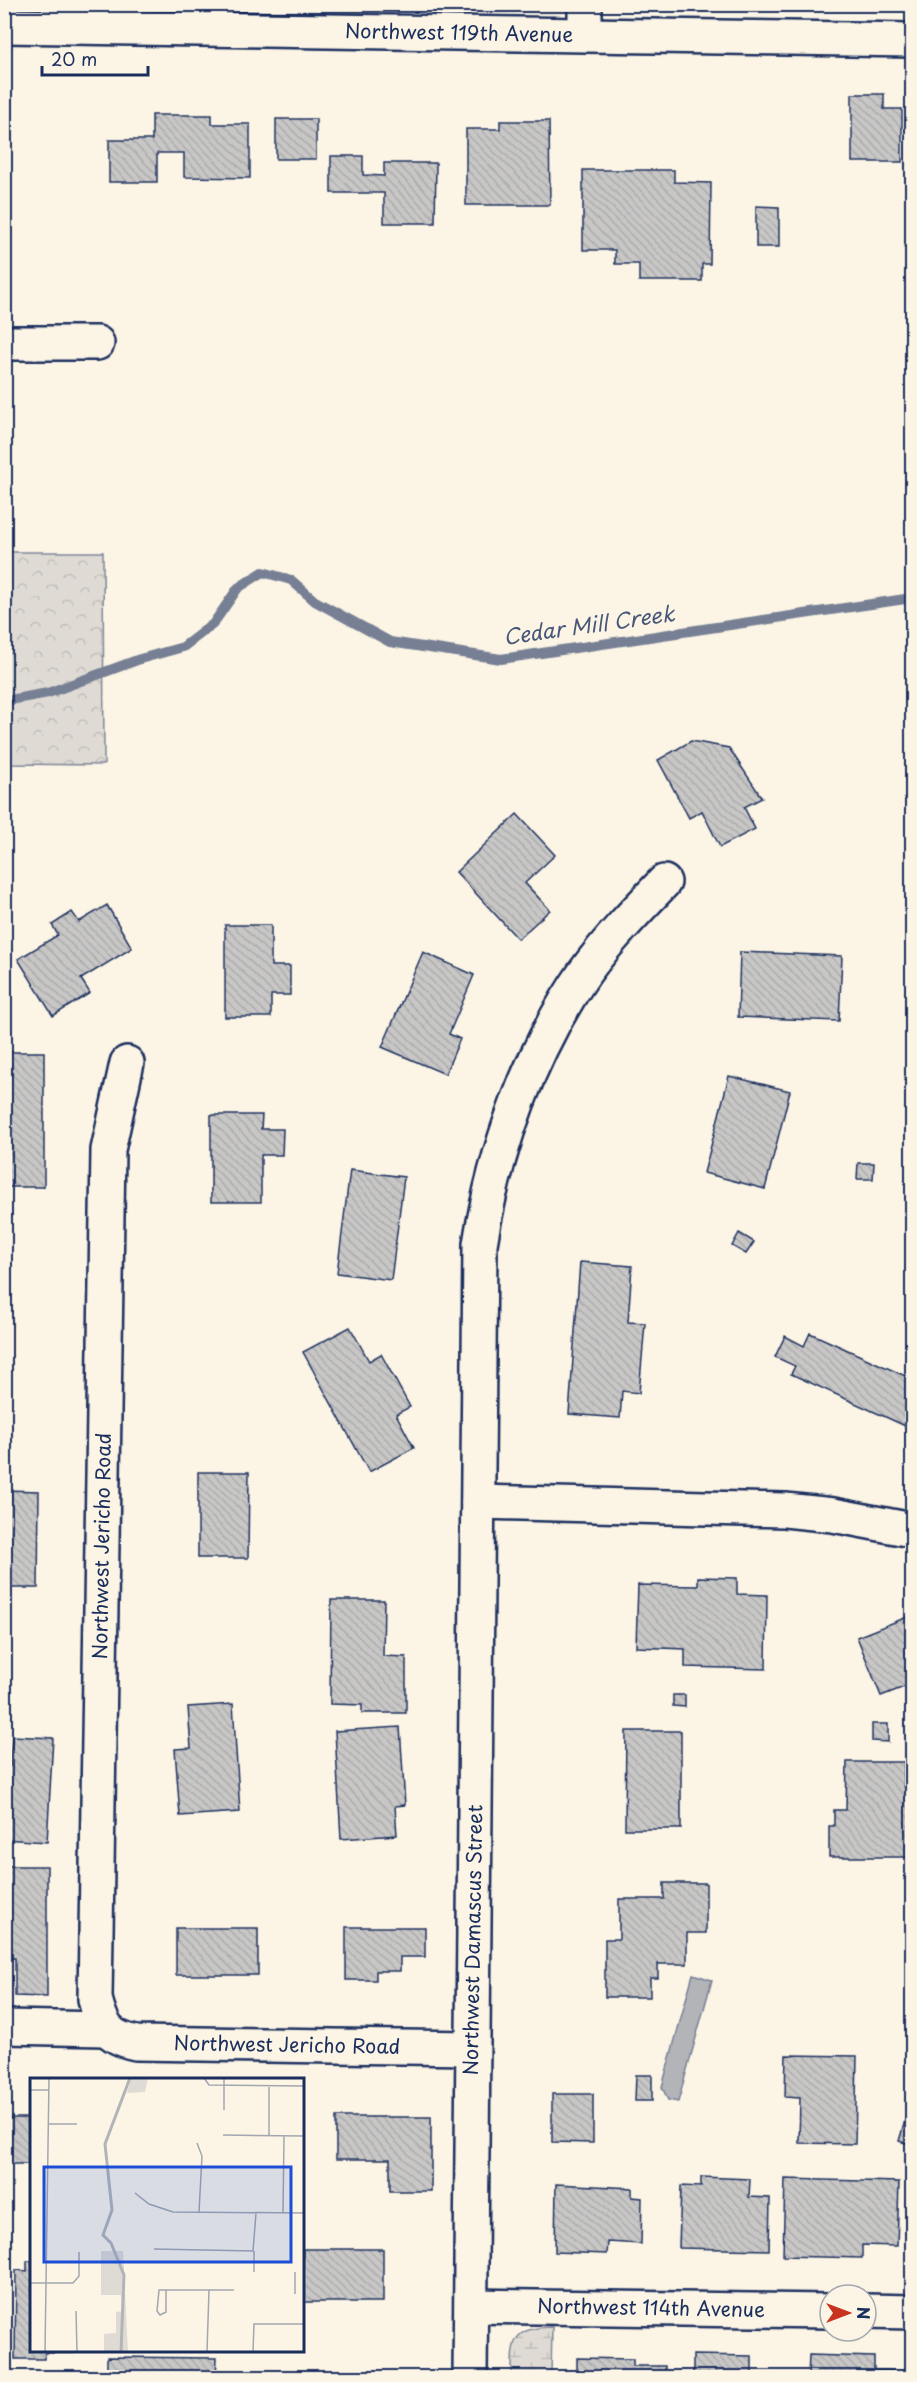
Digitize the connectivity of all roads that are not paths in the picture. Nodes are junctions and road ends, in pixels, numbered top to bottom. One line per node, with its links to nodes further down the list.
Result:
1 (585, 19): 2 (street, Northwest 119th Avenue); 3 (street, Northwest 119th Avenue)
2 (4, 26)
3 (912, 40)
4 (4, 343): 5 (street)
5 (97, 343)
6 (664, 882): 8 (street, Northwest Damascus Street)
7 (127, 1063): 11 (street, Northwest Jericho Road)
8 (478, 1502): 9 (street); 12 (street, Northwest Damascus Street)
9 (912, 1530)
10 (4, 2027): 11 (street, Northwest Jericho Road)
11 (106, 2029): 12 (street, Northwest Jericho Road)
12 (472, 2048): 13 (street, Northwest Damascus Street)
13 (472, 2306): 14 (street, Northwest 114th Avenue); 17 (street, Northwest Damascus Street)
14 (818, 2311)
15 (878, 2311): 16 (street)
16 (912, 2312)
17 (470, 2378)

